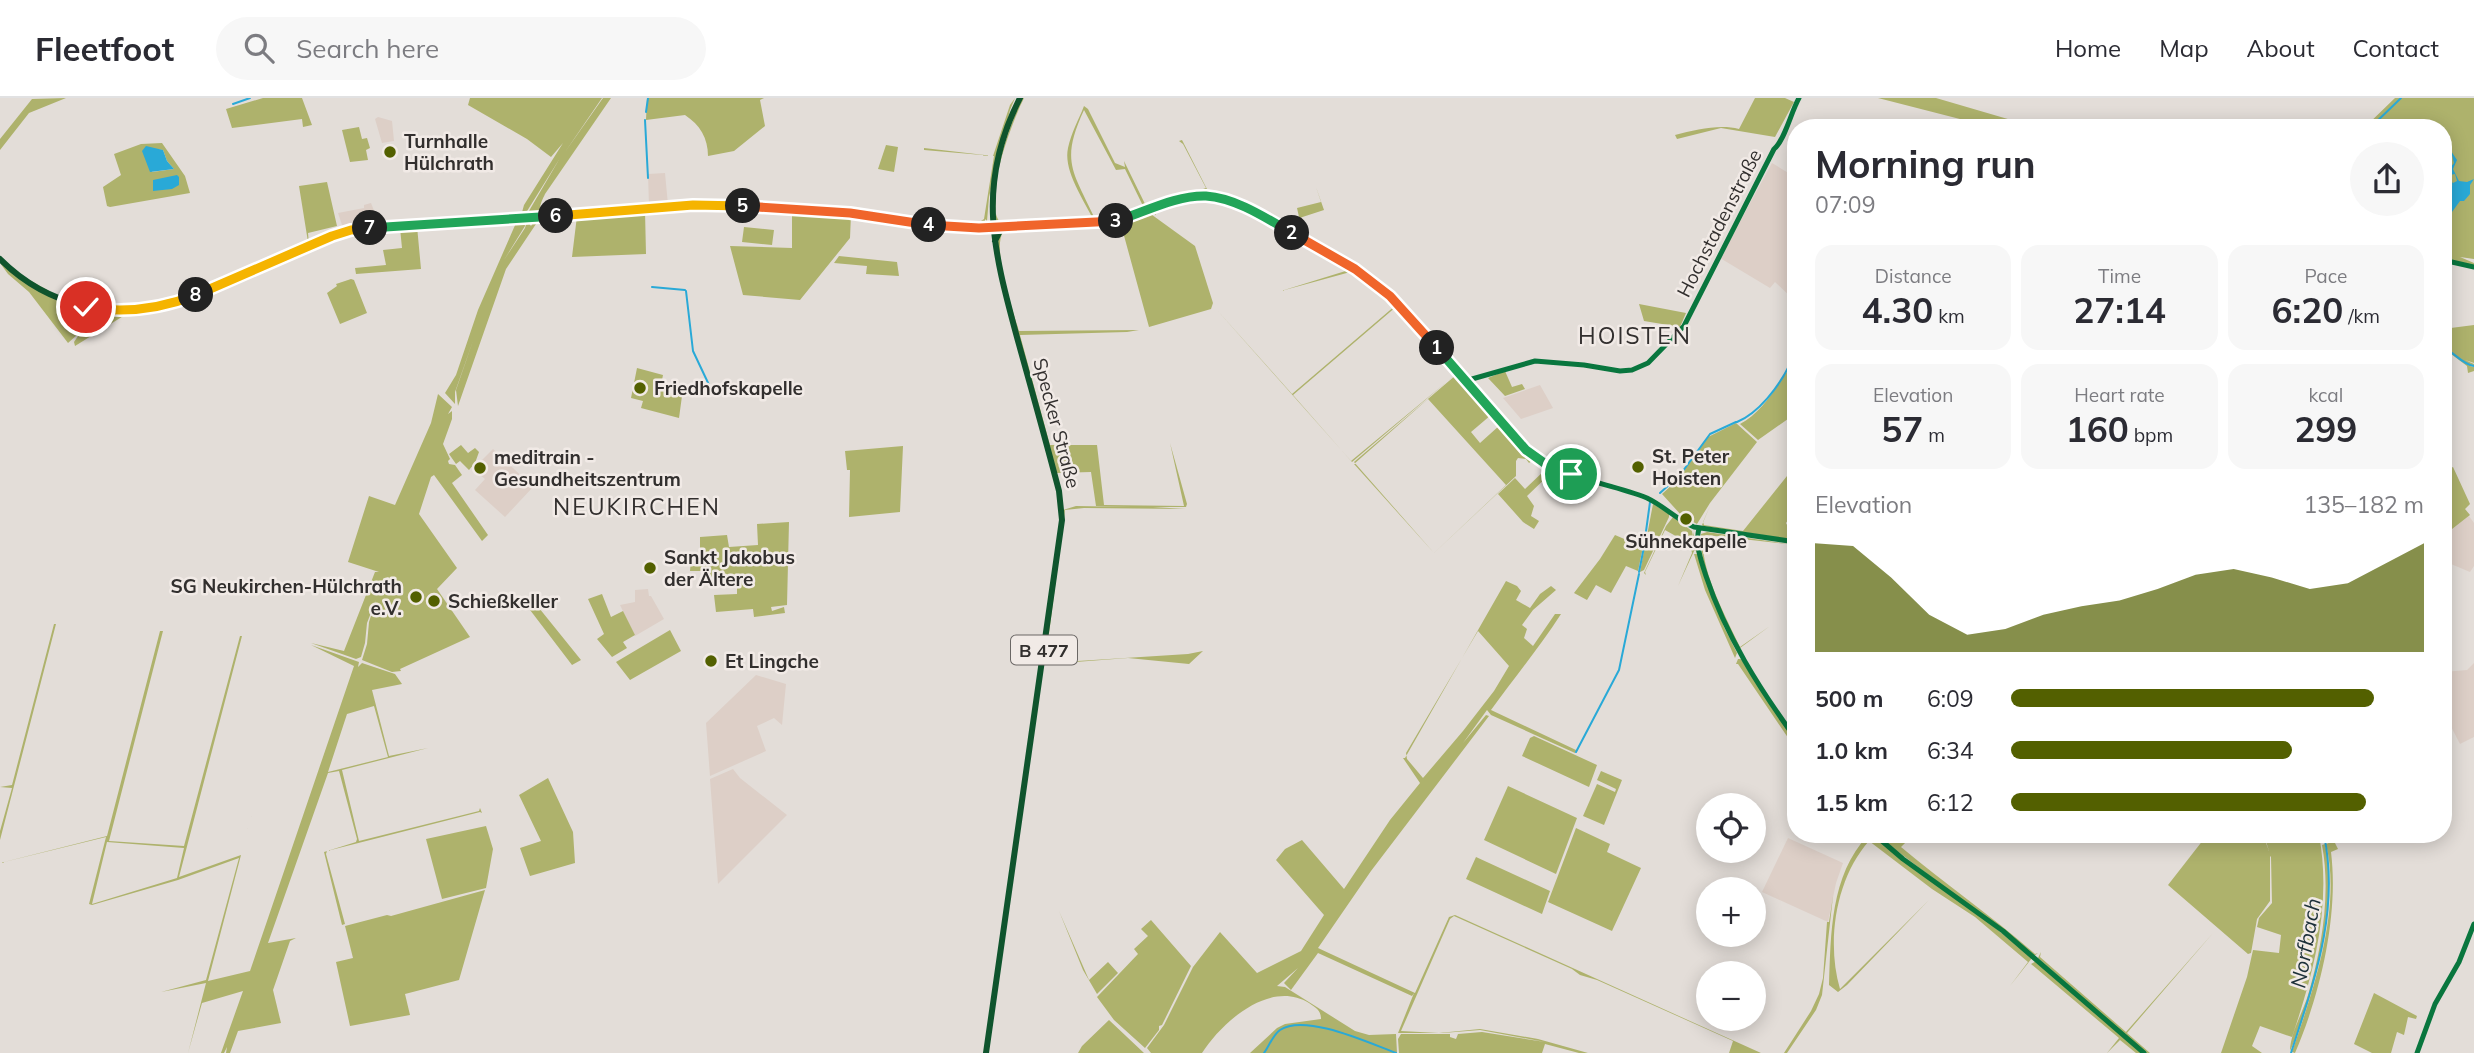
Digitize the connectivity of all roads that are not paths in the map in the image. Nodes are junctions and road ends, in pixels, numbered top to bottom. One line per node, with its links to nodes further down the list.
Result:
1 (1020, 98): 5 (main road, Specker Straße / B 477)
2 (1799, 98): 3 (main road, Hochstadenstraße)
3 (1789, 119)
4 (1787, 123): 15 (main road, Hochstadenstraße)
5 (992, 204): 7 (main road, Specker Straße / B 477); 8 (main road)
6 (1006, 226): 7 (main road); 9 (main road); 15 (main road)
7 (992, 227): 8 (main road); 9 (main road, Specker Straße / B 477)
8 (979, 228): 13 (main road)
9 (994, 243): 23 (main road, Specker Straße / B 477)
10 (0, 259): 13 (main road)
11 (2452, 262): 12 (main road)
12 (2474, 267)
13 (72, 303): 14 (main road)
14 (87, 319)
15 (1465, 381): 16 (main road)
16 (1686, 524): 17 (main road); 18 (main road)
17 (1699, 528): 18 (main road); 19 (main road)
18 (1697, 539): 20 (main road)
19 (1787, 540)
20 (1787, 726)
21 (1885, 843): 24 (main road)
22 (2474, 924): 25 (main road)
23 (986, 1053)
24 (2144, 1053)
25 (2417, 1053)

